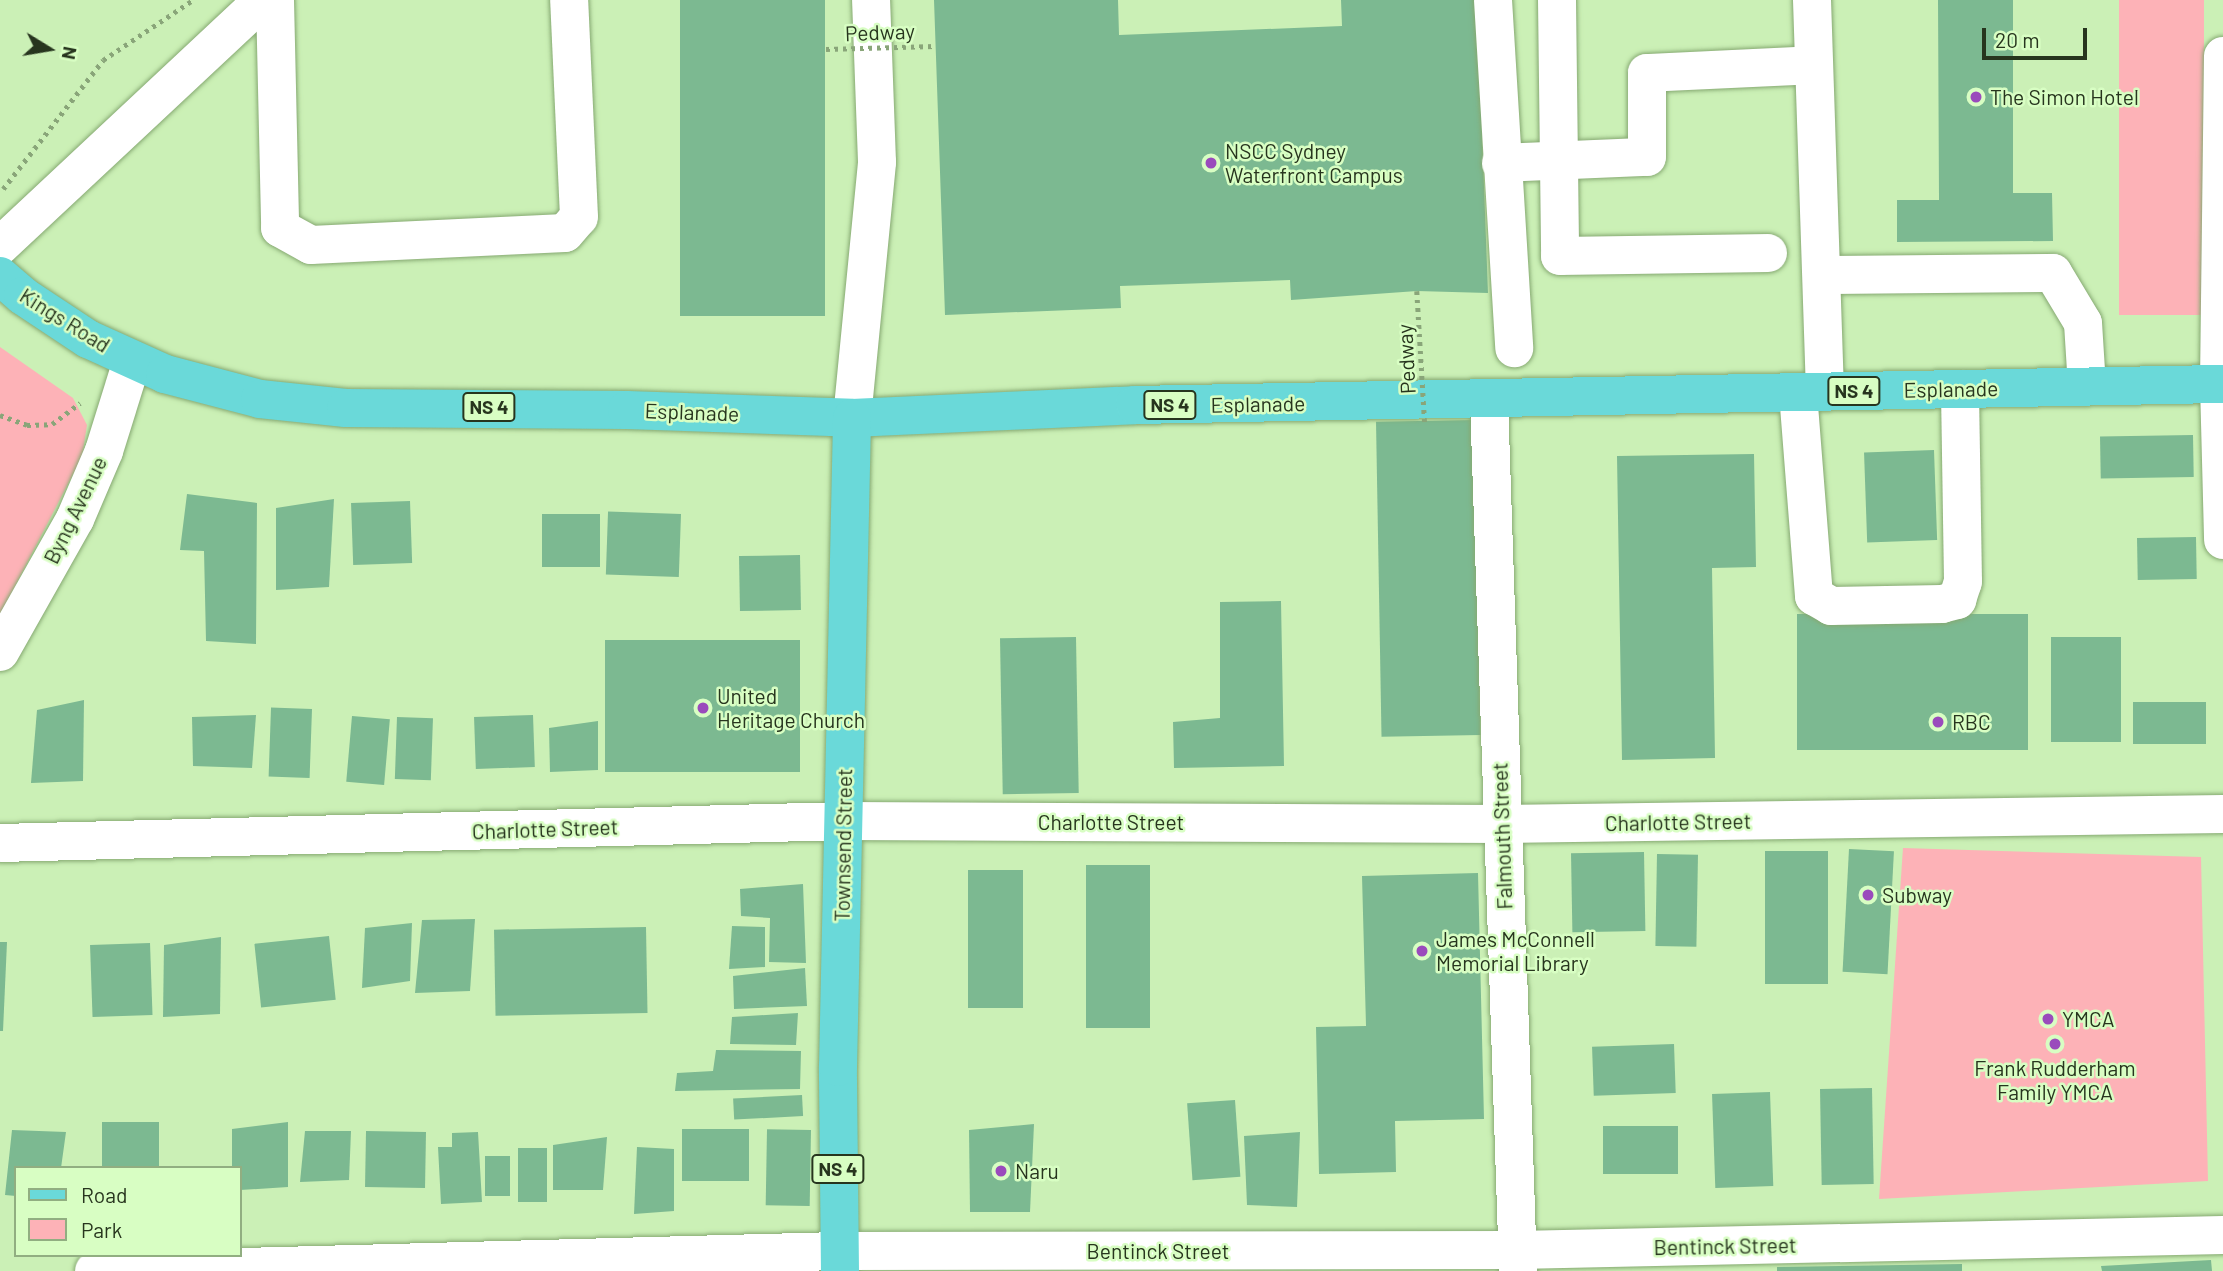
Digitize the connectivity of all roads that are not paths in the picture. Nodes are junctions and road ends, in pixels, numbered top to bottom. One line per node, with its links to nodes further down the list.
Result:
1 (263, 0): 12 (street)
2 (275, 0): 3 (street)
3 (569, 0)
4 (871, 0): 23 (street)
5 (1493, 0): 11 (street)
6 (1557, 0): 10 (street)
7 (1812, 0): 9 (street)
8 (2223, 56): 18 (street)
9 (1814, 65): 10 (street); 14 (street)
10 (1559, 160): 11 (street); 13 (street)
11 (1501, 163): 16 (street)
12 (0, 246)
13 (1768, 253)
14 (1822, 275): 19 (street); 21 (street)
15 (0, 276): 17 (main road, Kings Road / NS 4)
16 (1514, 348)
17 (132, 360): 23 (main road, Esplanade / NS 4); 25 (street, Byng Avenue)
18 (2221, 384): 19 (main road, Esplanade / NS 4); 24 (street)
19 (2087, 386): 20 (main road, Esplanade / NS 4)
20 (1960, 389): 21 (main road, Esplanade / NS 4); 21 (street)
21 (1812, 392): 22 (main road, Esplanade / NS 4)
22 (1489, 400): 23 (main road, Esplanade / NS 4); 28 (street, Falmouth Street)
23 (852, 418): 27 (main road, Townsend Street / NS 4)
24 (2223, 540)
25 (0, 652)
26 (2223, 814): 28 (street, Charlotte Street)
27 (843, 821): 28 (street, Charlotte Street); 29 (street, Charlotte Street); 31 (main road, Townsend Street / NS 4)
28 (1501, 824): 32 (street, Falmouth Street)
29 (0, 844)
30 (2223, 1235): 32 (street, Bentinck Street)
31 (840, 1261): 32 (street, Bentinck Street); 33 (street, Bentinck Street)
32 (1518, 1261)
33 (94, 1271)

